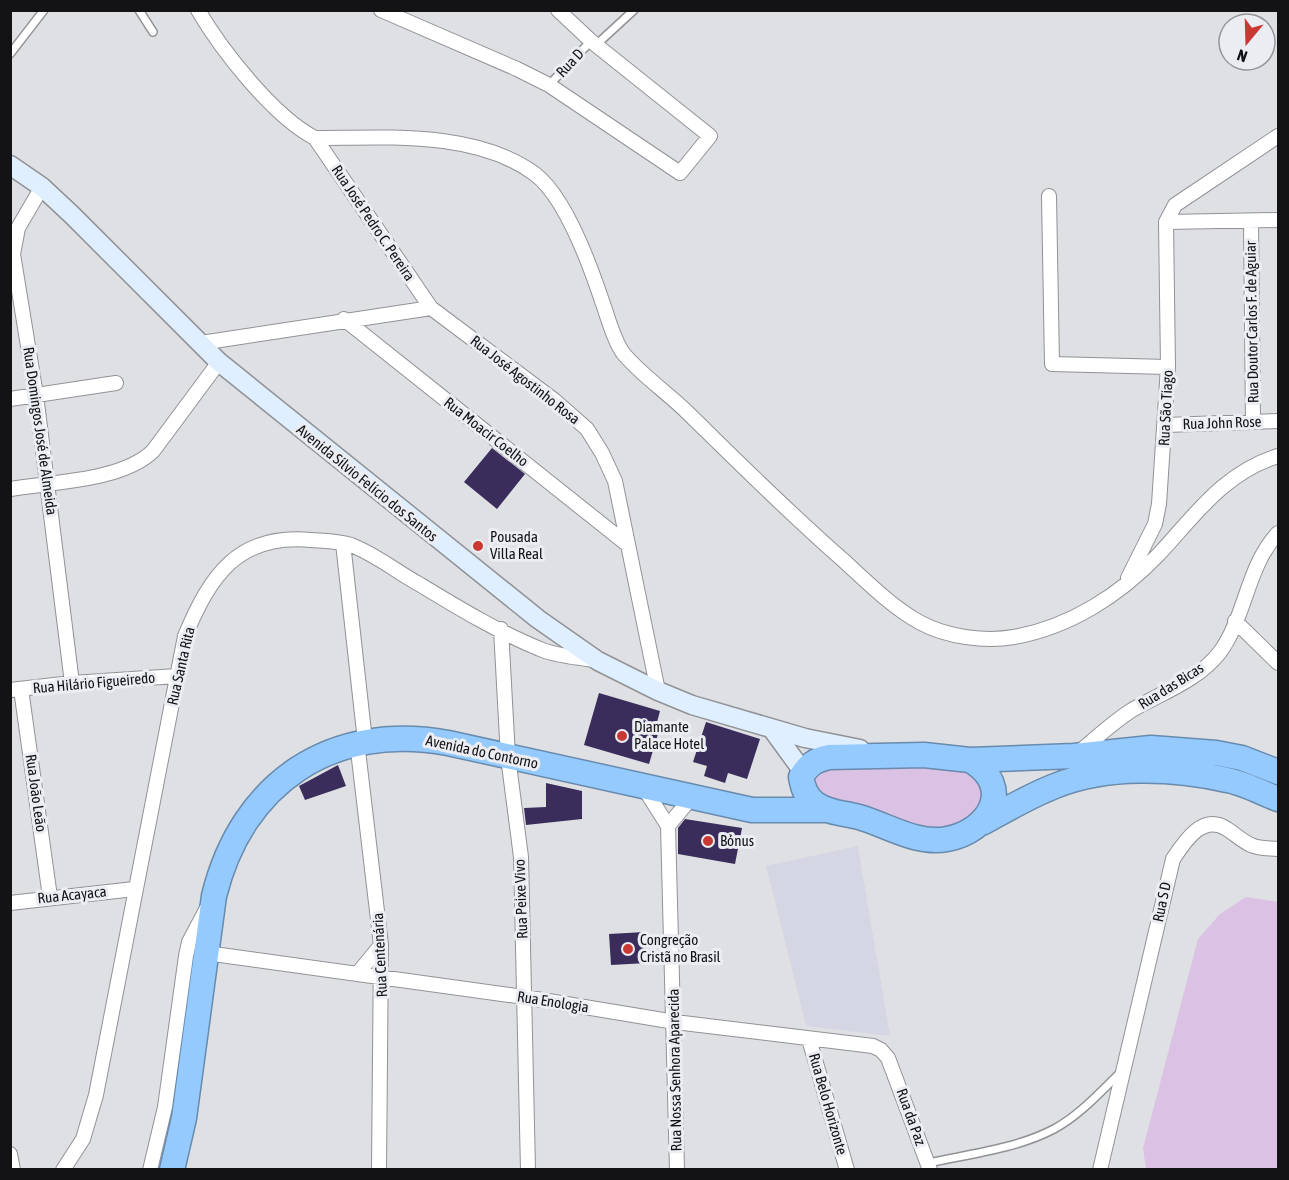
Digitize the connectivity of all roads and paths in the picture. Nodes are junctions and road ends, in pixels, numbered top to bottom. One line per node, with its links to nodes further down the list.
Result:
1 (44, 10): 9 (lane)
2 (139, 10): 7 (lane)
3 (198, 10): 12 (street)
4 (381, 10): 10 (street)
5 (558, 10): 8 (street)
6 (634, 10): 8 (lane, Rua D)
7 (153, 32)
8 (594, 43): 10 (lane, Rua D); 10 (street)
9 (10, 54)
10 (549, 85)
11 (1278, 136): 17 (street)
12 (315, 138): 19 (street, Rua José Pedro C. Pereira); 36 (street)
13 (10, 165): 14 (main road, Avenida Sílvio Felício dos Santos)
14 (42, 187): 21 (main road, Avenida Sílvio Felício dos Santos); 25 (street, Rua Domingos José de Almeida)
15 (1049, 196): 23 (street)
16 (1278, 220): 18 (street)
17 (1166, 222): 18 (street); 23 (street, Rua São Tiago)
18 (1251, 222): 28 (street, Rua Doutor Carlos F. de Aguiar)
19 (431, 308): 20 (street); 35 (street, Rua José Agostinho Rosa)
20 (344, 319): 21 (street); 35 (street, Rua Moacir Coelho)
21 (201, 343): 22 (main road, Avenida Sílvio Felício dos Santos)
22 (219, 362): 31 (street); 39 (main road, Avenida Sílvio Felício dos Santos)
23 (1168, 367): 29 (street, Rua São Tiago)
24 (116, 383): 25 (street)
25 (36, 395): 26 (street); 31 (street, Rua Domingos José de Almeida)
26 (10, 399)
27 (1278, 421): 28 (street, Rua John Rose)
28 (1252, 422): 29 (street, Rua John Rose)
29 (1166, 425): 36 (street, Rua São Tiago)
30 (1278, 456): 36 (street)
31 (47, 483): 32 (street); 42 (street, Rua Domingos José de Almeida)
32 (10, 489)
33 (1278, 533): 37 (street, Rua das Bicas)
34 (343, 543): 38 (street, Rua Santa Rita); 41 (street, Rua Santa Rita); 46 (street, Rua Centenária)
35 (628, 545): 44 (street, Rua José Agostinho Rosa)
36 (1125, 586)
37 (1234, 621): 40 (street); 48 (street, Rua das Bicas)
38 (501, 629): 39 (street, Rua Santa Rita); 49 (street, Rua Peixe Vivo)
39 (598, 660): 44 (main road, Avenida Sílvio Felício dos Santos)
40 (1278, 663)
41 (177, 676): 42 (street, Rua Hilário Figueiredo); 61 (street, Rua Santa Rita)
42 (72, 683): 43 (street, Rua Hilário Figueiredo)
43 (16, 689): 63 (street, Rua João Leão)
44 (657, 691): 45 (main road, Avenida Sílvio Felício dos Santos)
45 (772, 729): 47 (main road, Avenida Sílvio Felício dos Santos); 52 (main road)
46 (361, 742): 49 (highway, Avenida do Contorno); 62 (highway, Avenida do Contorno); 65 (street, Rua Centenária)
47 (912, 755): 50 (highway); 52 (highway)
48 (1074, 756): 50 (highway); 51 (highway)
49 (508, 757): 53 (highway, Avenida do Contorno); 69 (street, Rua Peixe Vivo)
50 (970, 760): 59 (highway)
51 (1278, 772)
52 (802, 775): 56 (highway); 57 (highway)
53 (644, 788): 54 (highway, Avenida do Contorno); 58 (street)
54 (691, 798): 56 (highway, Avenida do Contorno); 58 (street)
55 (1278, 799): 59 (highway, Avenida do Contorno)
56 (752, 810): 57 (highway, Avenida do Contorno)
57 (825, 810): 59 (highway, Avenida do Contorno)
58 (668, 826): 70 (street, Rua Nossa Senhora Aparecida)
59 (974, 828)
60 (1278, 849): 73 (street, Rua S D)
61 (134, 889): 63 (street, Rua Acayaca); 77 (street, Rua Santa Rita)
62 (214, 896): 66 (highway, Avenida do Contorno); 78 (street, Avenida do Contorno)
63 (50, 897): 64 (street, Rua Acayaca)
64 (10, 903)
65 (381, 945): 67 (street); 68 (street, Rua Centenária)
66 (206, 953): 67 (street, Rua Enologia); 79 (highway, Avenida do Contorno)
67 (358, 973): 68 (street, Rua Enologia)
68 (383, 977): 69 (street, Rua Enologia); 80 (street, Rua Centenária)
69 (524, 997): 70 (street, Rua Enologia); 81 (street, Rua Peixe Vivo)
70 (675, 1022): 71 (street, Rua Enologia); 82 (street, Rua Nossa Senhora Aparecida)
71 (809, 1039): 72 (street, Rua Enologia); 83 (street, Rua Belo Horizonte)
72 (892, 1065): 75 (street, Rua da Paz)
73 (1123, 1070): 75 (lane); 84 (street, Rua S D)
74 (10, 1154): 76 (street)
75 (929, 1166)
76 (13, 1170)
77 (63, 1170)
78 (150, 1170)
79 (172, 1170)
80 (380, 1170)
81 (528, 1170)
82 (677, 1170)
83 (848, 1170)
84 (1100, 1170)

